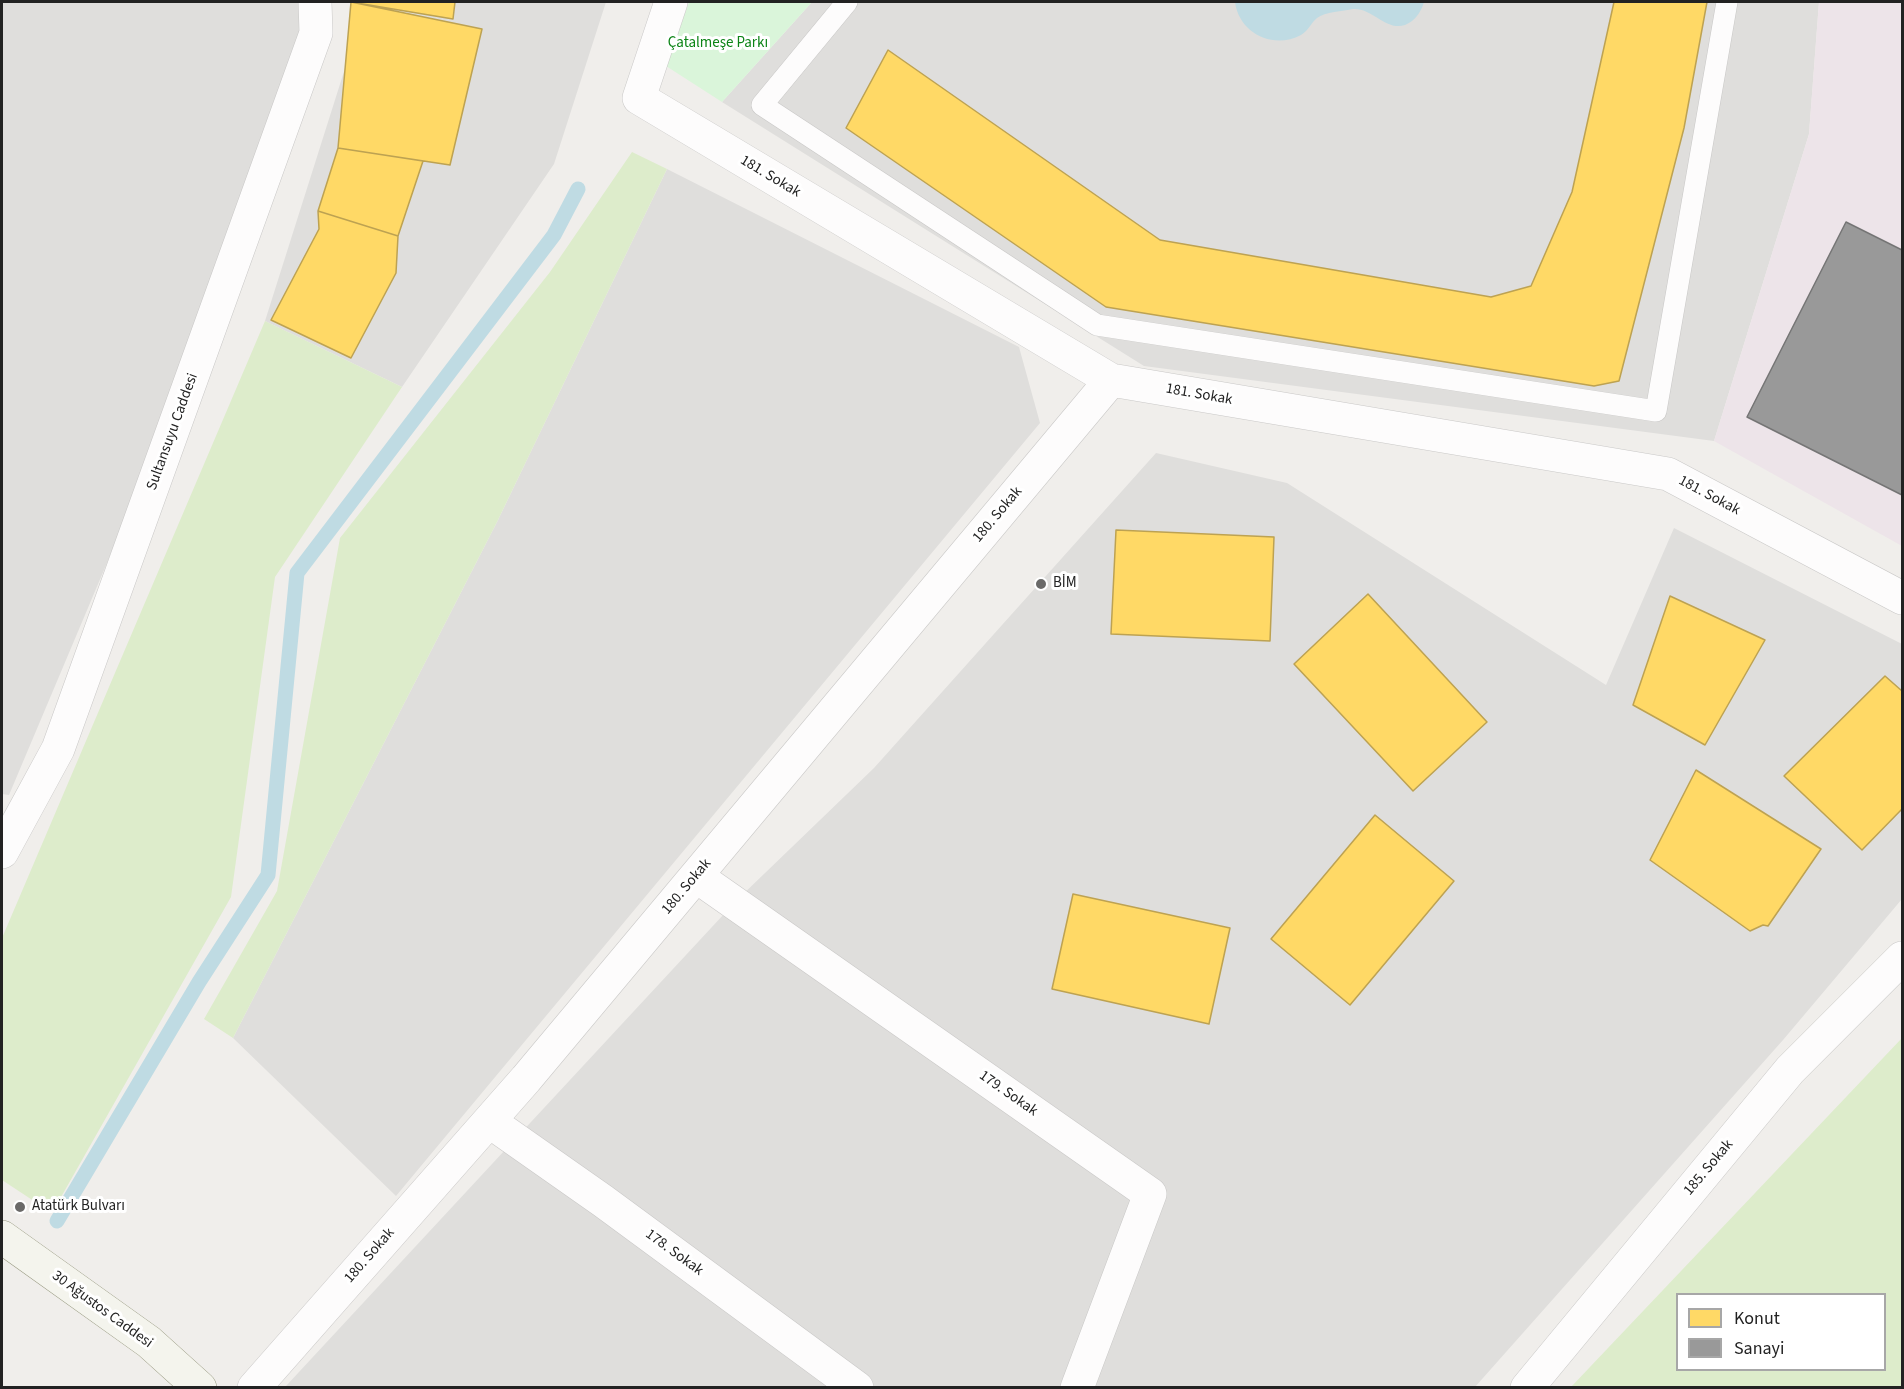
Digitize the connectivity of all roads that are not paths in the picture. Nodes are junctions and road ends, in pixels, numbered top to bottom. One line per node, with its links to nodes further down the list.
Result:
1 (315, 2): 7 (street, Sultansuyu Caddesi)
2 (671, 2): 5 (street, 181. Sokak)
3 (847, 2): 4 (lane)
4 (1727, 2)
5 (1111, 380): 6 (street, 181. Sokak); 8 (street, 180. Sokak)
6 (1902, 598)
7 (2, 852)
8 (696, 876): 10 (street, 180. Sokak); 15 (street, 179. Sokak)
9 (1902, 958): 16 (street, 185. Sokak)
10 (489, 1121): 13 (street, 180. Sokak); 14 (street, 178. Sokak)
11 (2, 1237): 12 (main road, 30 Ağustos Caddesi)
12 (200, 1388)
13 (254, 1388)
14 (857, 1388)
15 (1077, 1388)
16 (1527, 1388)

